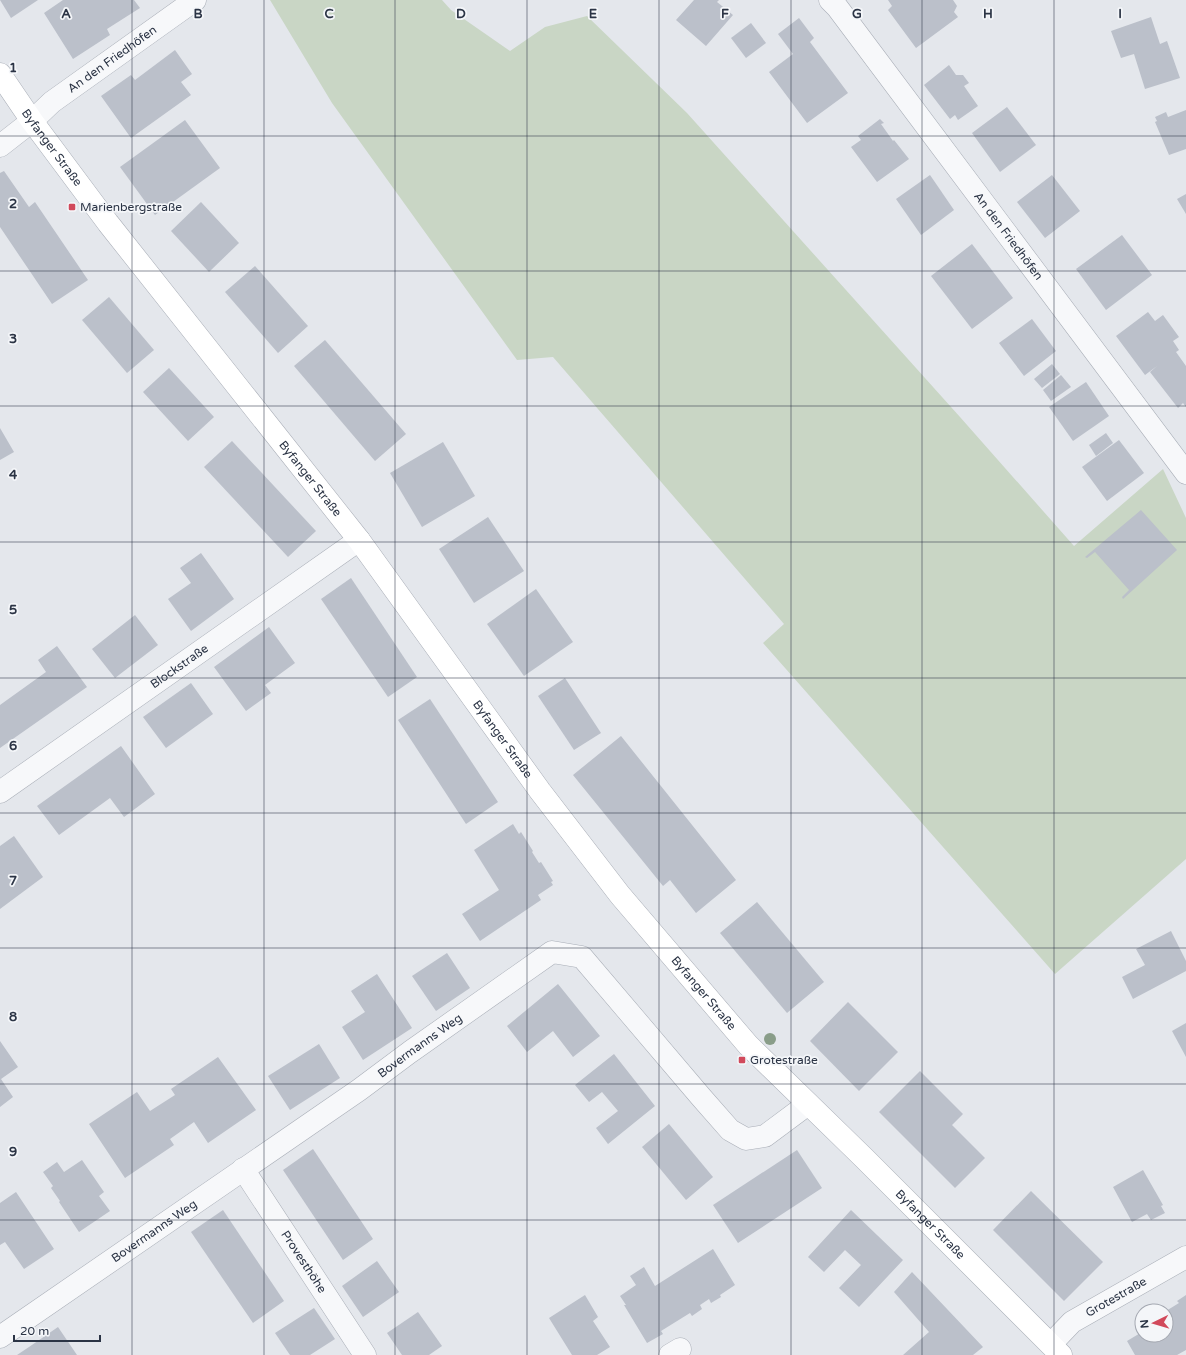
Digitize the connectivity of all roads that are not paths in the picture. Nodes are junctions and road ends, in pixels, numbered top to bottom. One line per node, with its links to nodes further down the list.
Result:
1 (195, 0): 4 (street, An den Friedhöfen)
2 (830, 0): 6 (street, An den Friedhöfen)
3 (0, 74): 4 (street, Byfanger Straße)
4 (32, 121): 5 (street); 7 (street, Byfanger Straße)
5 (0, 146)
6 (1186, 473)
7 (359, 540): 8 (street, Blockstraße); 9 (street, Byfanger Straße)
8 (0, 792)
9 (808, 1104): 10 (street, Bovermanns Weg); 13 (street, Byfanger Straße)
10 (243, 1169): 12 (street, Bovermanns Weg); 14 (street, Provesthöhe)
11 (1186, 1257): 13 (street, Grotestraße)
12 (0, 1337)
13 (1056, 1350)
14 (365, 1355)

